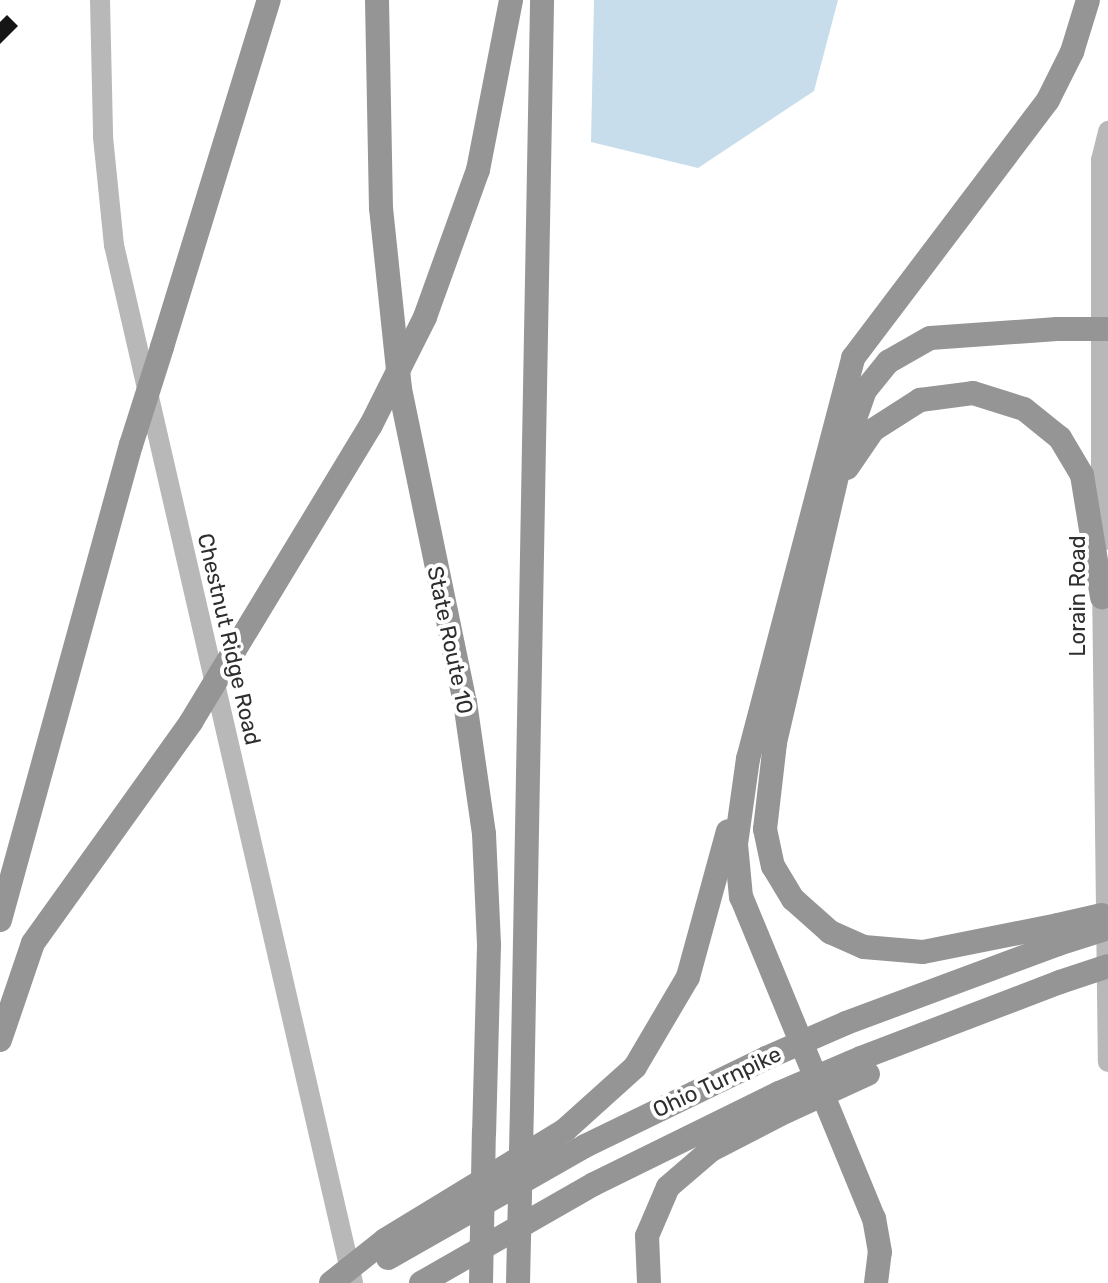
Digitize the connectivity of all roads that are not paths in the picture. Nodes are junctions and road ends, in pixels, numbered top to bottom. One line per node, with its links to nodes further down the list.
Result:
1 (100, 0): 27 (street, Chestnut Ridge Road)
2 (269, 0): 18 (highway, bridge)
3 (377, 0): 29 (highway, State Route 10, bridge)
4 (511, 0): 22 (highway, bridge)
5 (542, 0): 30 (highway, bridge)
6 (1088, 0): 11 (highway)
7 (1108, 131): 13 (street, Lorain Road)
8 (1108, 321): 9 (highway)
9 (1057, 325): 10 (highway, bridge); 11 (highway); 12 (highway)
10 (1108, 329)
11 (832, 438): 15 (highway)
12 (830, 511): 13 (highway); 14 (highway)
13 (1102, 597): 16 (street, Lorain Road)
14 (775, 743): 20 (highway); 33 (highway)
15 (748, 759): 25 (highway); 32 (highway)
16 (1105, 793): 23 (street, Lorain Road)
17 (1108, 914): 20 (highway, bridge)
18 (0, 920)
19 (1108, 928): 20 (highway, Ohio Turnpike, bridge)
20 (1058, 934): 25 (highway, Ohio Turnpike, bridge)
21 (1108, 966): 24 (highway, bridge)
22 (0, 1040)
23 (1108, 1062)
24 (783, 1102): 28 (highway, Ohio Turnpike); 31 (highway)
25 (386, 1249): 26 (highway, bridge); 27 (highway, Ohio Turnpike)
26 (331, 1283)
27 (351, 1283)
28 (421, 1283)
29 (481, 1283)
30 (518, 1283)
31 (649, 1283)
32 (876, 1283)
33 (886, 1283)

